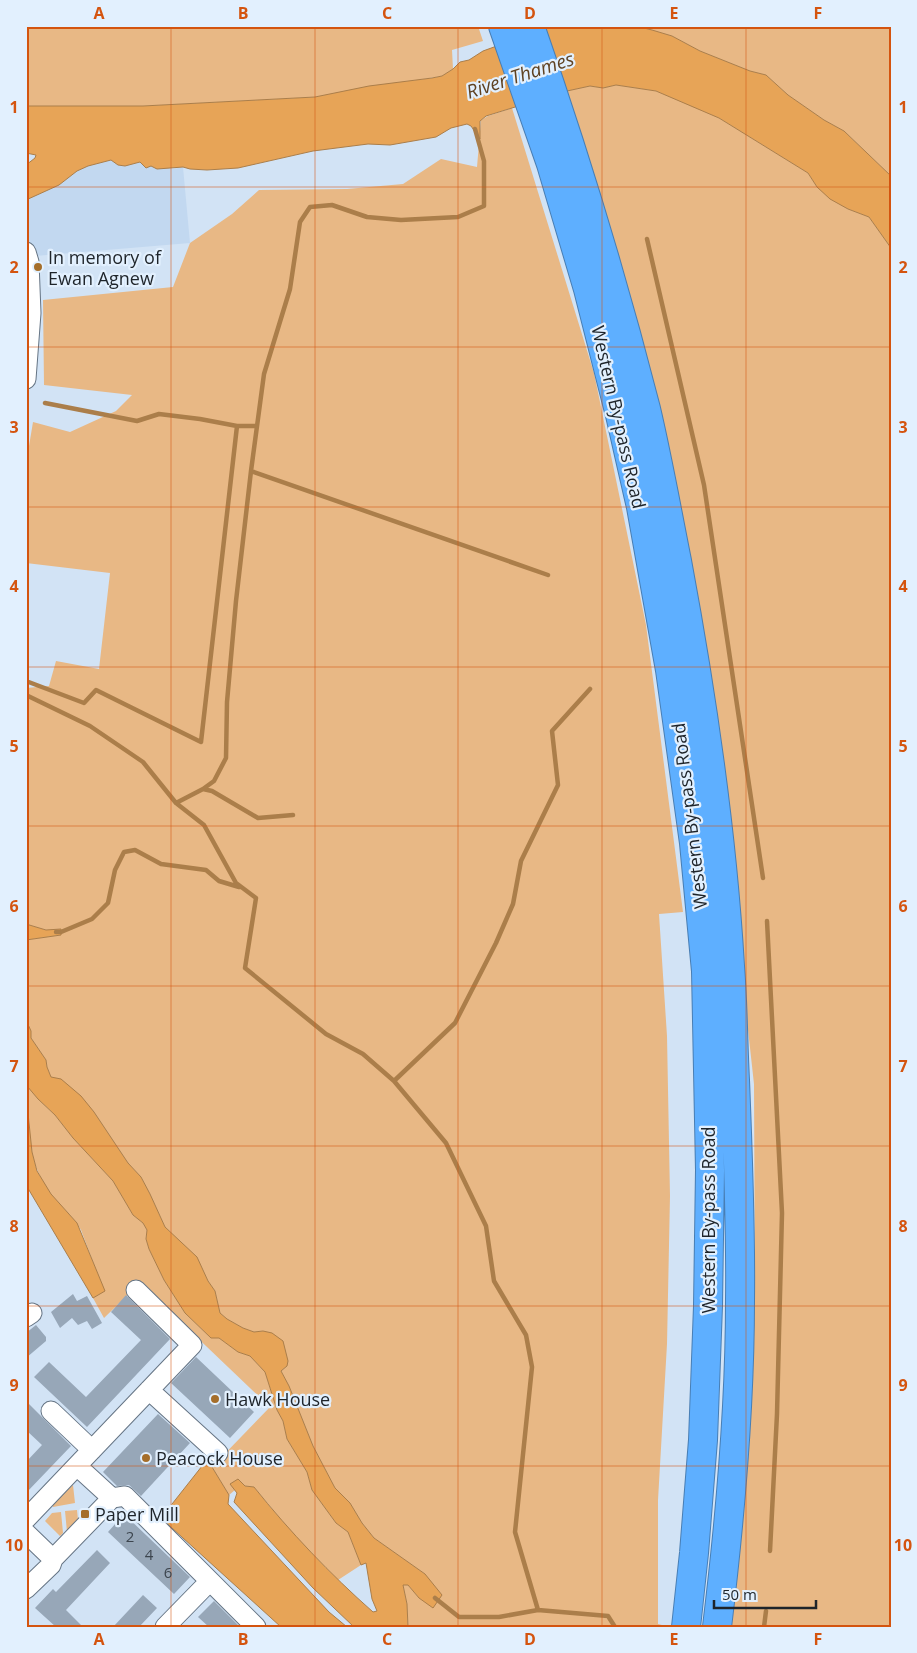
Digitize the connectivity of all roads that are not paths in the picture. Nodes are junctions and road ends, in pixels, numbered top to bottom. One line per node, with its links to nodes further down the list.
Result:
1 (503, 26): 3 (highway, Western By-pass Road)
2 (530, 26): 3 (highway, Western By-pass Road)
3 (548, 115): 20 (highway, Western By-pass Road); 21 (highway, Western By-pass Road)
4 (26, 252): 5 (street)
5 (26, 379)
6 (136, 1290): 7 (street)
7 (149, 1390): 9 (street); 10 (street)
8 (51, 1411): 9 (street)
9 (92, 1450): 11 (street)
10 (218, 1453)
11 (77, 1466): 12 (street); 13 (street)
12 (112, 1498): 15 (street); 16 (street)
13 (26, 1519)
14 (26, 1533): 15 (street)
15 (53, 1559): 17 (street)
16 (210, 1581): 18 (street); 19 (street)
17 (26, 1589)
18 (165, 1627)
19 (256, 1627)
20 (686, 1627)
21 (717, 1627)

